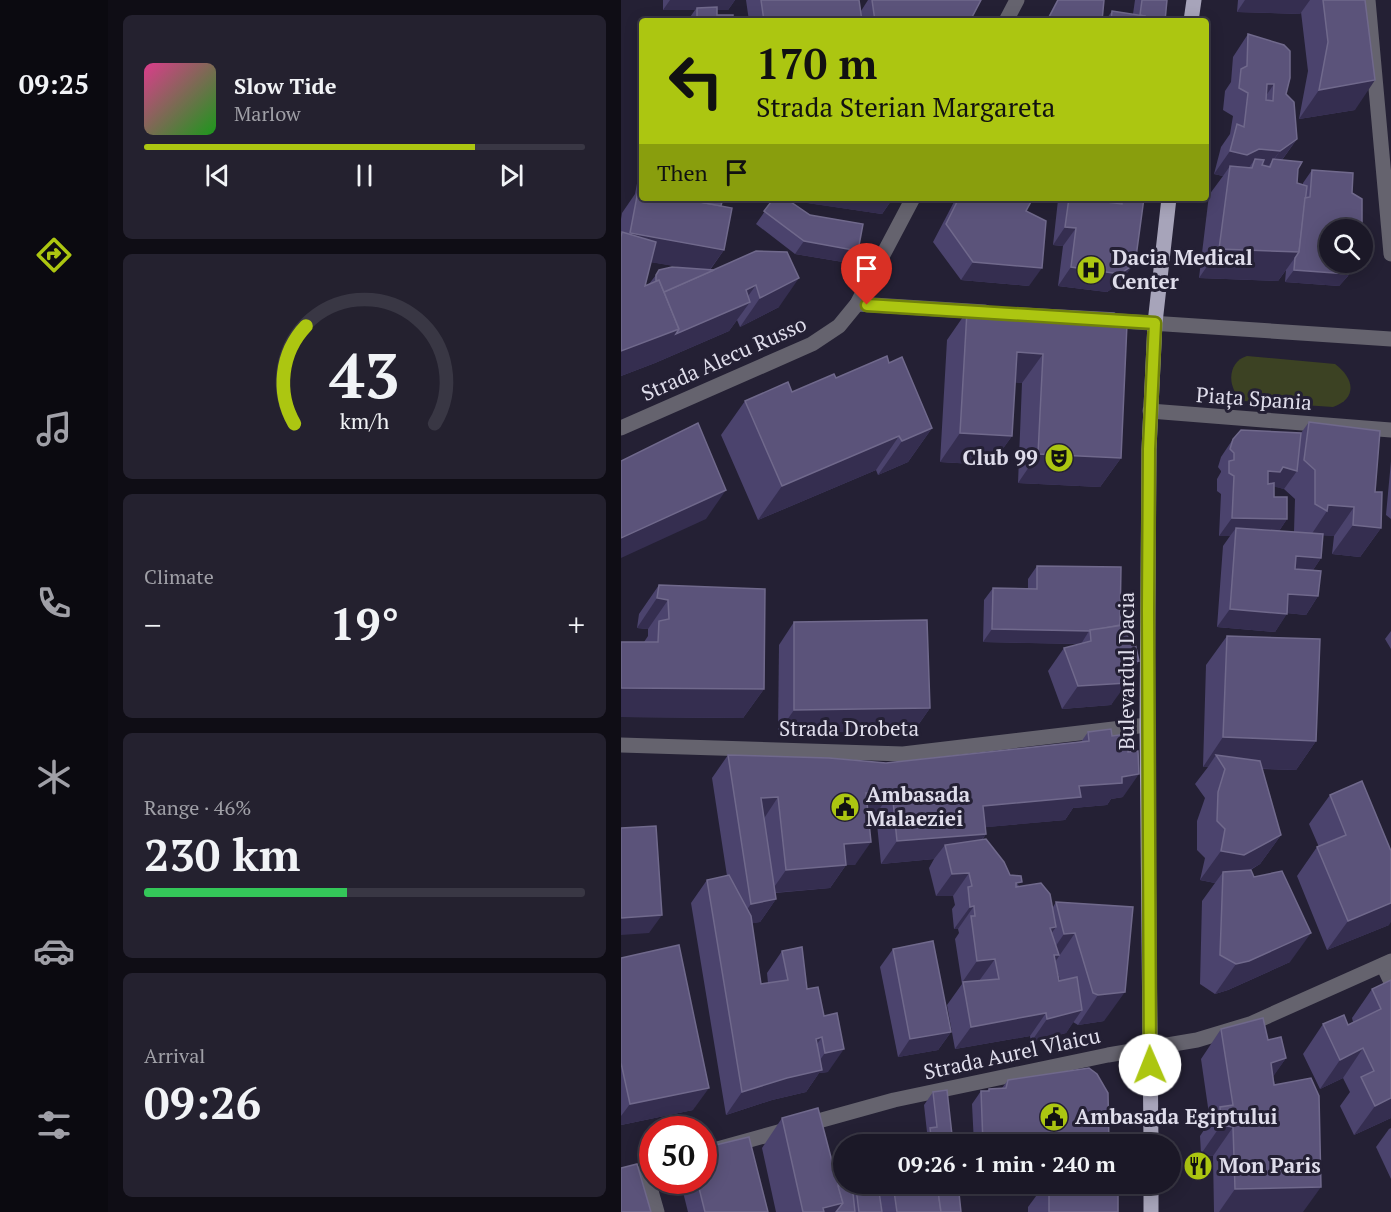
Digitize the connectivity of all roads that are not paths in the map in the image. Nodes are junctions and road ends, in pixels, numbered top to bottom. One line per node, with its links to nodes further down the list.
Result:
1 (1017, 0): 4 (street)
2 (1194, 0): 5 (main road)
3 (1368, 0): 8 (street)
4 (1008, 18)
5 (1191, 18)
6 (911, 201): 9 (street, Strada Alecu Russo)
7 (1169, 201): 12 (main road, Bulevardul Dacia)
8 (1391, 254)
9 (857, 304): 10 (street); 15 (street, Strada Alecu Russo)
10 (1005, 314)
11 (1087, 319): 12 (street)
12 (1155, 323): 13 (street); 14 (main road, Bulevardul Dacia)
13 (1391, 339)
14 (1150, 411): 16 (street, Piața Spania); 17 (main road, Bulevardul Dacia)
15 (621, 428)
16 (1391, 430)
17 (1147, 725): 18 (street, Strada Drobeta); 21 (main road, Bulevardul Dacia)
18 (621, 745)
19 (1387, 963): 20 (street); 21 (street, Strada Aurel Vlaicu)
20 (1391, 982)
21 (1150, 1049): 22 (main road, Bulevardul Dacia); 23 (street, Strada Aurel Vlaicu)
22 (1151, 1134)
23 (717, 1150)
24 (639, 1172): 25 (street)
25 (629, 1174)
26 (654, 1194): 28 (street)
27 (1151, 1194): 29 (main road)
28 (657, 1212)
29 (1151, 1212)

